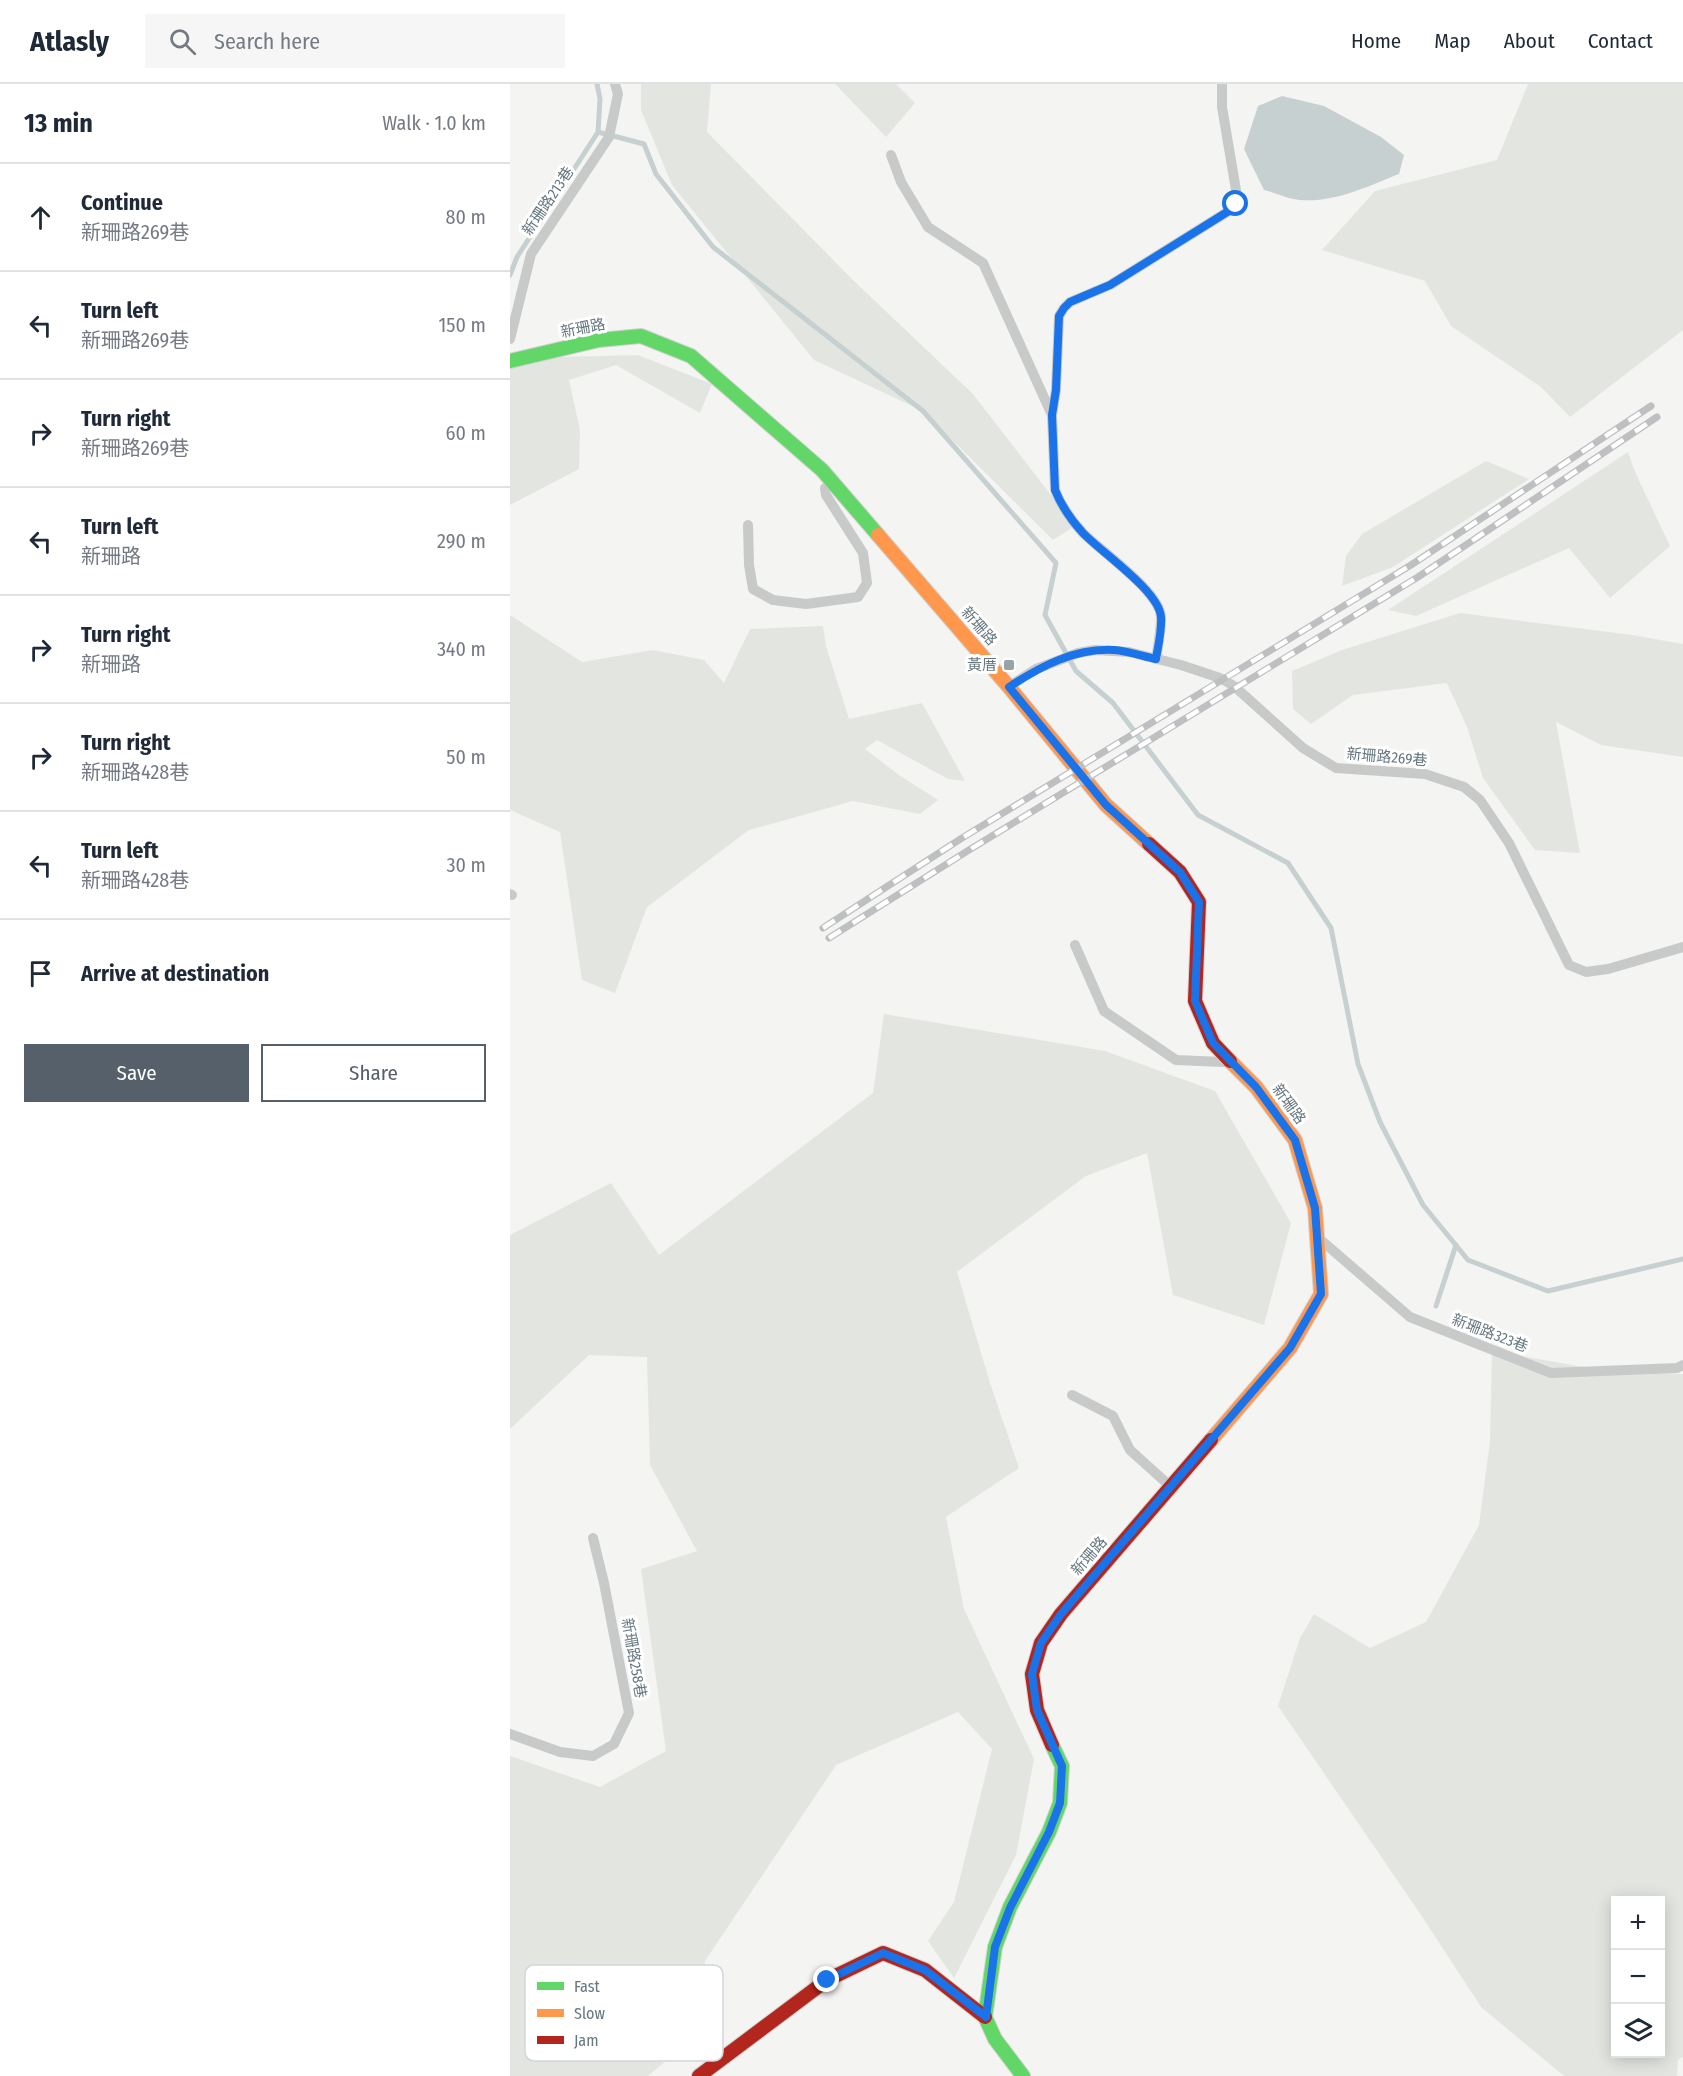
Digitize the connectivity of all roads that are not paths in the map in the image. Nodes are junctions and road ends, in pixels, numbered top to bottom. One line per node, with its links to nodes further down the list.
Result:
1 (615, 84): 4 (lane, 新珊路213巷)
2 (1222, 84): 6 (lane)
3 (891, 155): 6 (lane)
4 (510, 339)
5 (510, 361): 7 (street, 新珊路)
6 (1052, 415): 9 (lane)
7 (822, 470): 8 (lane); 10 (street, 新珊路)
8 (748, 525)
9 (1156, 659): 10 (lane, 新珊路269巷); 12 (lane, 新珊路269巷)
10 (1009, 687): 13 (street, 新珊路)
11 (1075, 945): 13 (lane)
12 (1683, 947)
13 (1232, 1062): 14 (street, 新珊路)
14 (1317, 1236): 15 (lane, 新珊路323巷); 17 (street, 新珊路)
15 (1683, 1365)
16 (1072, 1395): 17 (lane)
17 (1171, 1486): 20 (street, 新珊路)
18 (592, 1538): 19 (lane, 新珊路258巷)
19 (510, 1734)
20 (986, 2017): 21 (street); 24 (street)
21 (723, 2058)
22 (719, 2061): 23 (street)
23 (699, 2076)
24 (1023, 2076)

